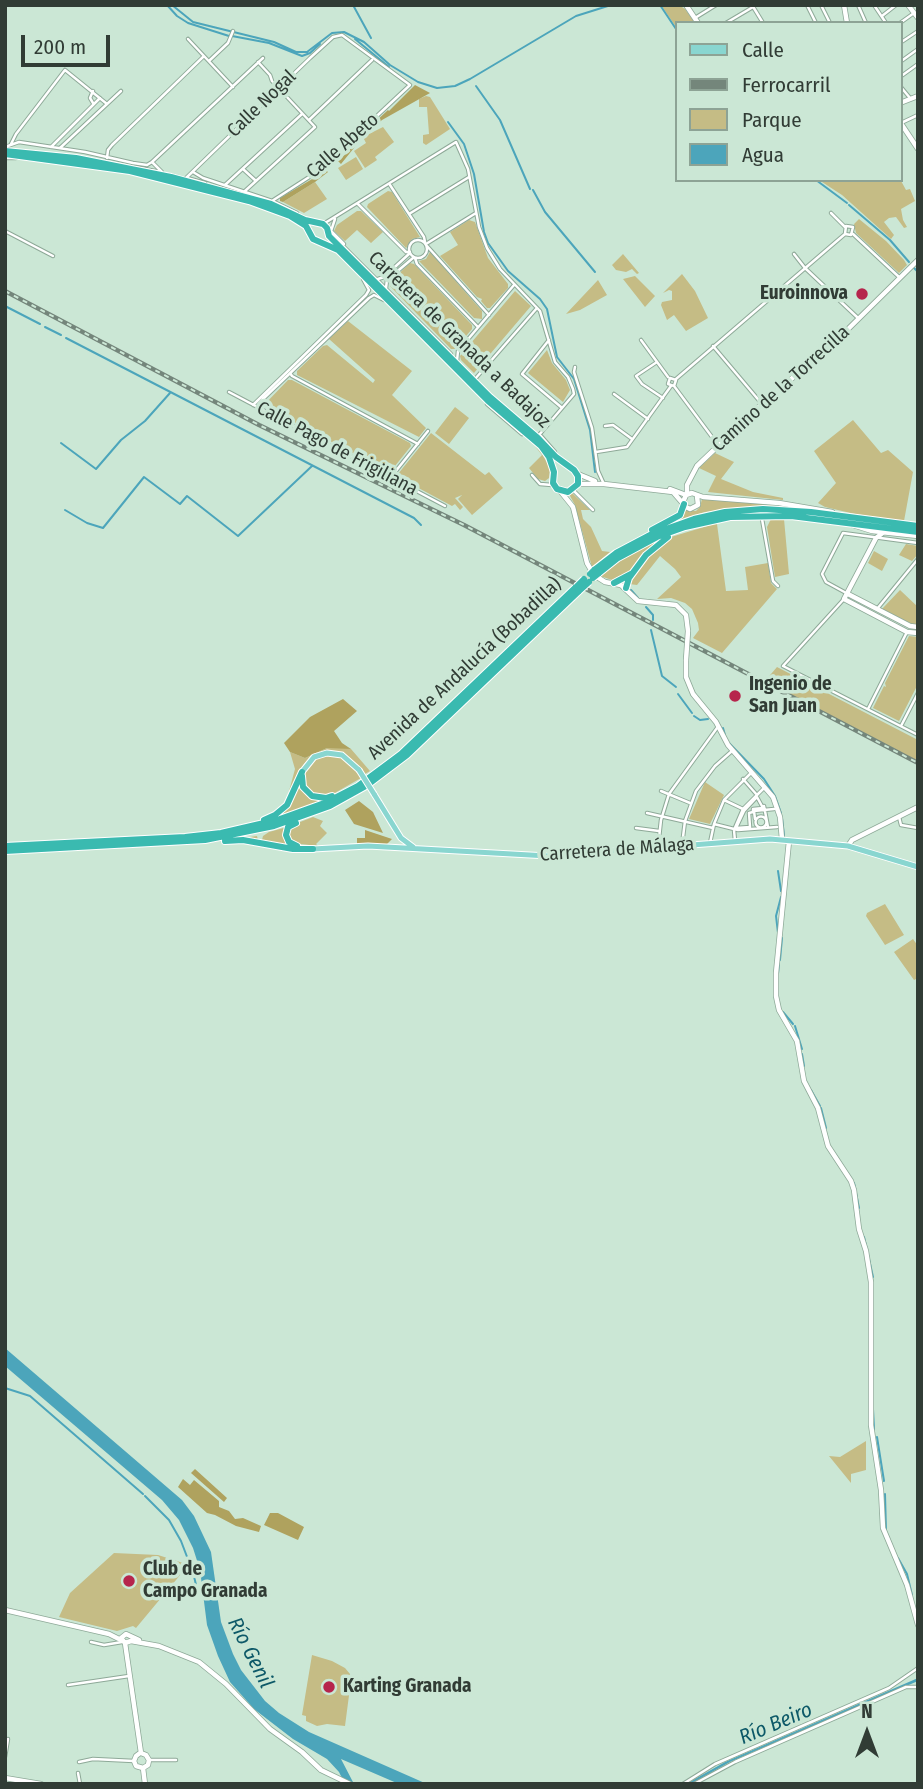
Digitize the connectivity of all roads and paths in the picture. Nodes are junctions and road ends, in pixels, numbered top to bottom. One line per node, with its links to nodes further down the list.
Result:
1 (685, 5): 12 (street)
2 (716, 5): 12 (street)
3 (807, 5): 14 (street)
4 (821, 5): 15 (street)
5 (874, 5): 11 (street)
6 (896, 5): 9 (street)
7 (752, 6): 13 (street)
8 (909, 6): 10 (street)
9 (890, 7): 11 (street)
10 (916, 15)
11 (881, 16): 16 (street)
12 (696, 20)
13 (729, 21)
14 (815, 21)
15 (829, 21)
16 (885, 21)
17 (233, 31): 25 (street)
18 (918, 31): 20 (street)
19 (188, 39): 22 (street)
20 (902, 42)
21 (918, 49): 26 (street)
22 (204, 57): 25 (street); 54 (street)
23 (263, 58): 27 (street)
24 (373, 59): 32 (street, Calle Nogal); 43 (street); 70 (street, Calle Abeto)
25 (209, 61): 30 (street)
26 (902, 61)
27 (258, 62): 30 (street); 32 (street)
28 (918, 64): 29 (street)
29 (902, 75)
30 (233, 87): 53 (street)
31 (902, 88): 37 (street)
32 (279, 89): 41 (street); 60 (street, Calle Nogal)
33 (121, 90): 40 (street)
34 (93, 91): 36 (street); 39 (street); 47 (street)
35 (918, 96): 37 (street)
36 (100, 98): 39 (street); 40 (street)
37 (910, 98): 38 (street)
38 (902, 102)
39 (94, 104): 48 (street)
40 (107, 104): 49 (street)
41 (303, 114): 43 (street); 59 (street)
42 (918, 115): 44 (street)
43 (309, 120): 65 (street)
44 (902, 123)
45 (902, 124): 46 (street)
46 (915, 139): 50 (street)
47 (11, 144): 48 (street); 51 (street); 52 (street)
48 (51, 147): 49 (street)
49 (62, 148): 54 (street)
50 (918, 149)
51 (18, 152): 52 (highway); 57 (highway)
52 (5, 153): 80 (highway)
53 (162, 155): 55 (street); 56 (street)
54 (107, 158): 58 (street)
55 (152, 162): 56 (street); 58 (street)
56 (158, 166): 61 (street)
57 (130, 167): 58 (street); 68 (highway)
58 (145, 167): 61 (street)
59 (243, 169): 65 (street); 67 (street)
60 (193, 171): 63 (street, Calle Nogal); 64 (street); 67 (street)
61 (162, 172): 63 (street)
62 (469, 176): 66 (street); 72 (street); 74 (street)
63 (186, 178): 64 (street)
64 (194, 180): 68 (street)
65 (256, 181): 69 (street)
66 (389, 184): 71 (street); 74 (street)
67 (225, 185): 69 (street)
68 (208, 186): 76 (highway)
69 (245, 191): 70 (street)
70 (272, 201): 76 (street)
71 (358, 204): 75 (street); 88 (street)
72 (476, 213): 85 (street); 96 (street)
73 (831, 213): 78 (street)
74 (409, 214): 85 (street)
75 (335, 219): 77 (street); 81 (street); 91 (street)
76 (309, 221): 77 (highway)
77 (321, 223): 80 (highway); 81 (highway)
78 (845, 227): 82 (street); 83 (street)
79 (5, 231): 89 (street)
80 (310, 231): 84 (highway)
81 (329, 234): 84 (highway); 91 (street); 131 (highway, Carretera de Granada a Badajoz)
82 (845, 234): 83 (street); 92 (street)
83 (853, 234): 93 (street)
84 (320, 241): 86 (highway, Carretera de Granada a Badajoz)
85 (426, 244): 88 (street); 88 (street); 101 (street)
86 (330, 245): 94 (street); 133 (highway, Carretera de Granada a Badajoz)
87 (794, 254): 92 (street)
88 (412, 255): 95 (street); 97 (street); 103 (street)
89 (53, 256)
90 (918, 261): 93 (street, Camino de la Torrecilla)
91 (363, 265): 95 (street)
92 (805, 268): 102 (street); 106 (street)
93 (898, 277): 102 (street, Camino de la Torrecilla)
94 (363, 279): 98 (street); 99 (street)
95 (377, 279): 97 (street)
96 (514, 285): 100 (street); 101 (street)
97 (386, 288): 107 (street)
98 (384, 300): 99 (street); 133 (street)
99 (360, 303): 112 (street)
100 (537, 308): 104 (street); 113 (street)
101 (489, 315): 103 (street)
102 (858, 318): 120 (street, Camino de la Torrecilla)
103 (479, 327): 108 (street)
104 (549, 340): 122 (street); 122 (street)
105 (641, 340): 110 (street)
106 (713, 346): 115 (street); 120 (street)
107 (448, 351): 108 (street); 109 (street)
108 (458, 351): 109 (street)
109 (457, 361): 113 (street)
110 (657, 362): 114 (street); 119 (street)
111 (575, 367): 130 (street)
112 (289, 372): 121 (street); 128 (street)
113 (475, 379): 126 (street)
114 (669, 379): 115 (street); 116 (street)
115 (676, 379): 116 (street)
116 (673, 386): 119 (street); 129 (street)
117 (229, 392): 121 (street, Calle Pago de Frigiliana)
118 (614, 394): 123 (street)
119 (663, 398): 123 (street)
120 (762, 404): 129 (street, Camino de la Torrecilla)
121 (255, 406): 137 (street, Calle Pago de Frigiliana)
122 (562, 408): 126 (street)
123 (648, 419): 127 (street)
124 (605, 426): 127 (street)
125 (428, 431): 128 (street)
126 (539, 435): 131 (street)
127 (632, 439): 130 (street)
128 (418, 444): 137 (street)
129 (719, 445): 141 (street, Camino de la Torrecilla)
130 (596, 452): 134 (street)
131 (561, 461): 132 (highway, Carretera de Granada a Badajoz)
132 (569, 467): 133 (highway); 135 (highway)
133 (553, 471): 140 (street); 142 (highway)
134 (598, 471): 138 (street); 139 (street)
135 (577, 473): 138 (street); 143 (highway)
136 (532, 475): 140 (street)
137 (391, 478): 148 (street, Calle Pago de Frigiliana)
138 (587, 479): 139 (street)
139 (603, 482): 144 (street)
140 (546, 484): 142 (street)
141 (687, 485): 144 (street, Camino de la Torrecilla); 146 (street)
142 (554, 486): 145 (highway)
143 (575, 487): 145 (highway); 147 (street); 149 (street)
144 (677, 490): 146 (street)
145 (561, 491): 169 (street)
146 (690, 494): 147 (street); 147 (street); 152 (street)
147 (683, 503): 164 (highway)
148 (445, 506)
149 (593, 510)
150 (774, 515): 151 (highway, Avenida de Andalucía (Bobadilla)); 152 (highway, Avenida de Andalucía (Bobadilla)); 153 (street)
151 (757, 516): 153 (street); 155 (highway, Avenida de Andalucía (Bobadilla))
152 (851, 520): 154 (highway); 156 (highway); 157 (street); 164 (highway, Avenida de Andalucía (Bobadilla))
153 (765, 523): 170 (street)
154 (918, 526)
155 (685, 527): 167 (highway); 168 (highway, Avenida de Andalucía (Bobadilla))
156 (891, 530): 159 (street); 160 (highway)
157 (872, 531): 158 (street); 162 (street)
158 (884, 532): 159 (street); 162 (street)
159 (900, 534): 160 (street)
160 (918, 534)
161 (867, 537): 162 (street); 165 (street); 173 (street)
162 (876, 538): 163 (street); 165 (street)
163 (918, 542)
164 (628, 546): 168 (highway, Avenida de Andalucía (Bobadilla))
165 (872, 547): 173 (street)
166 (918, 559): 174 (street)
167 (634, 571): 169 (highway); 172 (highway)
168 (591, 576): 171 (highway, Avenida de Andalucía (Bobadilla), bridge)
169 (614, 583): 172 (street)
170 (778, 586)
171 (578, 589): 184 (highway, Avenida de Andalucía (Bobadilla)); 194 (highway, Avenida de Andalucía (Bobadilla))
172 (626, 589): 181 (street, bridge)
173 (846, 597): 174 (street); 179 (street)
174 (875, 612): 176 (street)
175 (918, 627): 176 (street)
176 (909, 629): 177 (street); 179 (street)
177 (918, 633)
178 (918, 693): 180 (street)
179 (867, 709): 180 (street)
180 (901, 726): 182 (street)
181 (718, 727): 183 (street); 190 (street)
182 (918, 735)
183 (732, 751): 186 (street); 193 (street)
184 (386, 766): 185 (highway); 214 (highway, Avenida de Andalucía (Bobadilla))
185 (302, 772): 214 (highway); 215 (main road, bridge)
186 (752, 772): 187 (street); 188 (street)
187 (743, 779): 191 (street); 192 (street)
188 (765, 787): 191 (street); 218 (street)
189 (661, 791): 190 (street)
190 (669, 794): 193 (street); 200 (street)
191 (757, 796): 191 (street); 196 (street); 198 (street)
192 (724, 800): 196 (street); 205 (street)
193 (690, 803): 204 (street)
194 (330, 806): 217 (highway, Avenida de Andalucía (Bobadilla)); 228 (highway)
195 (918, 807): 202 (street)
196 (743, 809): 212 (street)
197 (774, 809): 198 (street)
198 (767, 810): 201 (street); 203 (street)
199 (647, 813): 200 (street)
200 (661, 816): 204 (street); 213 (street)
201 (767, 816): 203 (street); 208 (street)
202 (899, 817): 209 (street); 223 (street)
203 (755, 818): 210 (street)
204 (685, 821): 205 (street); 221 (street)
205 (713, 826): 212 (street); 220 (street)
206 (777, 827): 208 (street)
207 (636, 828): 213 (street)
208 (768, 828): 211 (street)
209 (918, 828)
210 (755, 829): 211 (street); 212 (street)
211 (762, 829): 216 (street)
212 (734, 830): 219 (street)
213 (659, 831): 225 (street)
214 (186, 837): 227 (highway, Avenida de Andalucía (Bobadilla))
215 (399, 837): 222 (main road); 224 (main road); 226 (main road)
216 (763, 839): 218 (main road, Carretera de Málaga); 219 (main road, Carretera de Málaga)
217 (205, 840): 227 (highway, Avenida de Andalucía (Bobadilla)); 228 (highway)
218 (785, 840): 223 (main road, Carretera de Málaga); 231 (street)
219 (735, 841): 220 (main road, Carretera de Málaga)
220 (710, 843): 221 (main road, Carretera de Málaga)
221 (682, 845): 225 (main road, Carretera de Málaga)
222 (389, 846): 224 (main road, Carretera de Málaga); 228 (main road, Carretera de Málaga)
223 (848, 846): 229 (main road, Carretera de Málaga)
224 (400, 847): 226 (main road, Carretera de Málaga)
225 (658, 847): 226 (main road, Carretera de Málaga)
226 (416, 848)
227 (5, 849)
228 (313, 849)
229 (918, 867)
230 (5, 1610): 232 (street)
231 (918, 1625)
232 (125, 1639): 233 (street); 235 (street); 251 (street)
233 (91, 1642)
234 (918, 1668): 252 (street)
235 (129, 1676): 236 (street); 239 (street)
236 (68, 1685)
237 (918, 1687): 253 (street)
238 (8, 1739): 240 (street)
239 (141, 1753): 241 (street); 243 (street)
240 (5, 1757)
241 (149, 1760): 242 (street); 245 (street)
242 (176, 1760)
243 (134, 1761): 244 (street); 245 (street)
244 (79, 1762)
245 (143, 1768): 250 (street)
246 (78, 1773): 249 (street)
247 (5, 1778): 248 (street)
248 (41, 1784)
249 (80, 1784)
250 (145, 1784)
251 (350, 1784)
252 (683, 1784)
253 (694, 1784)

